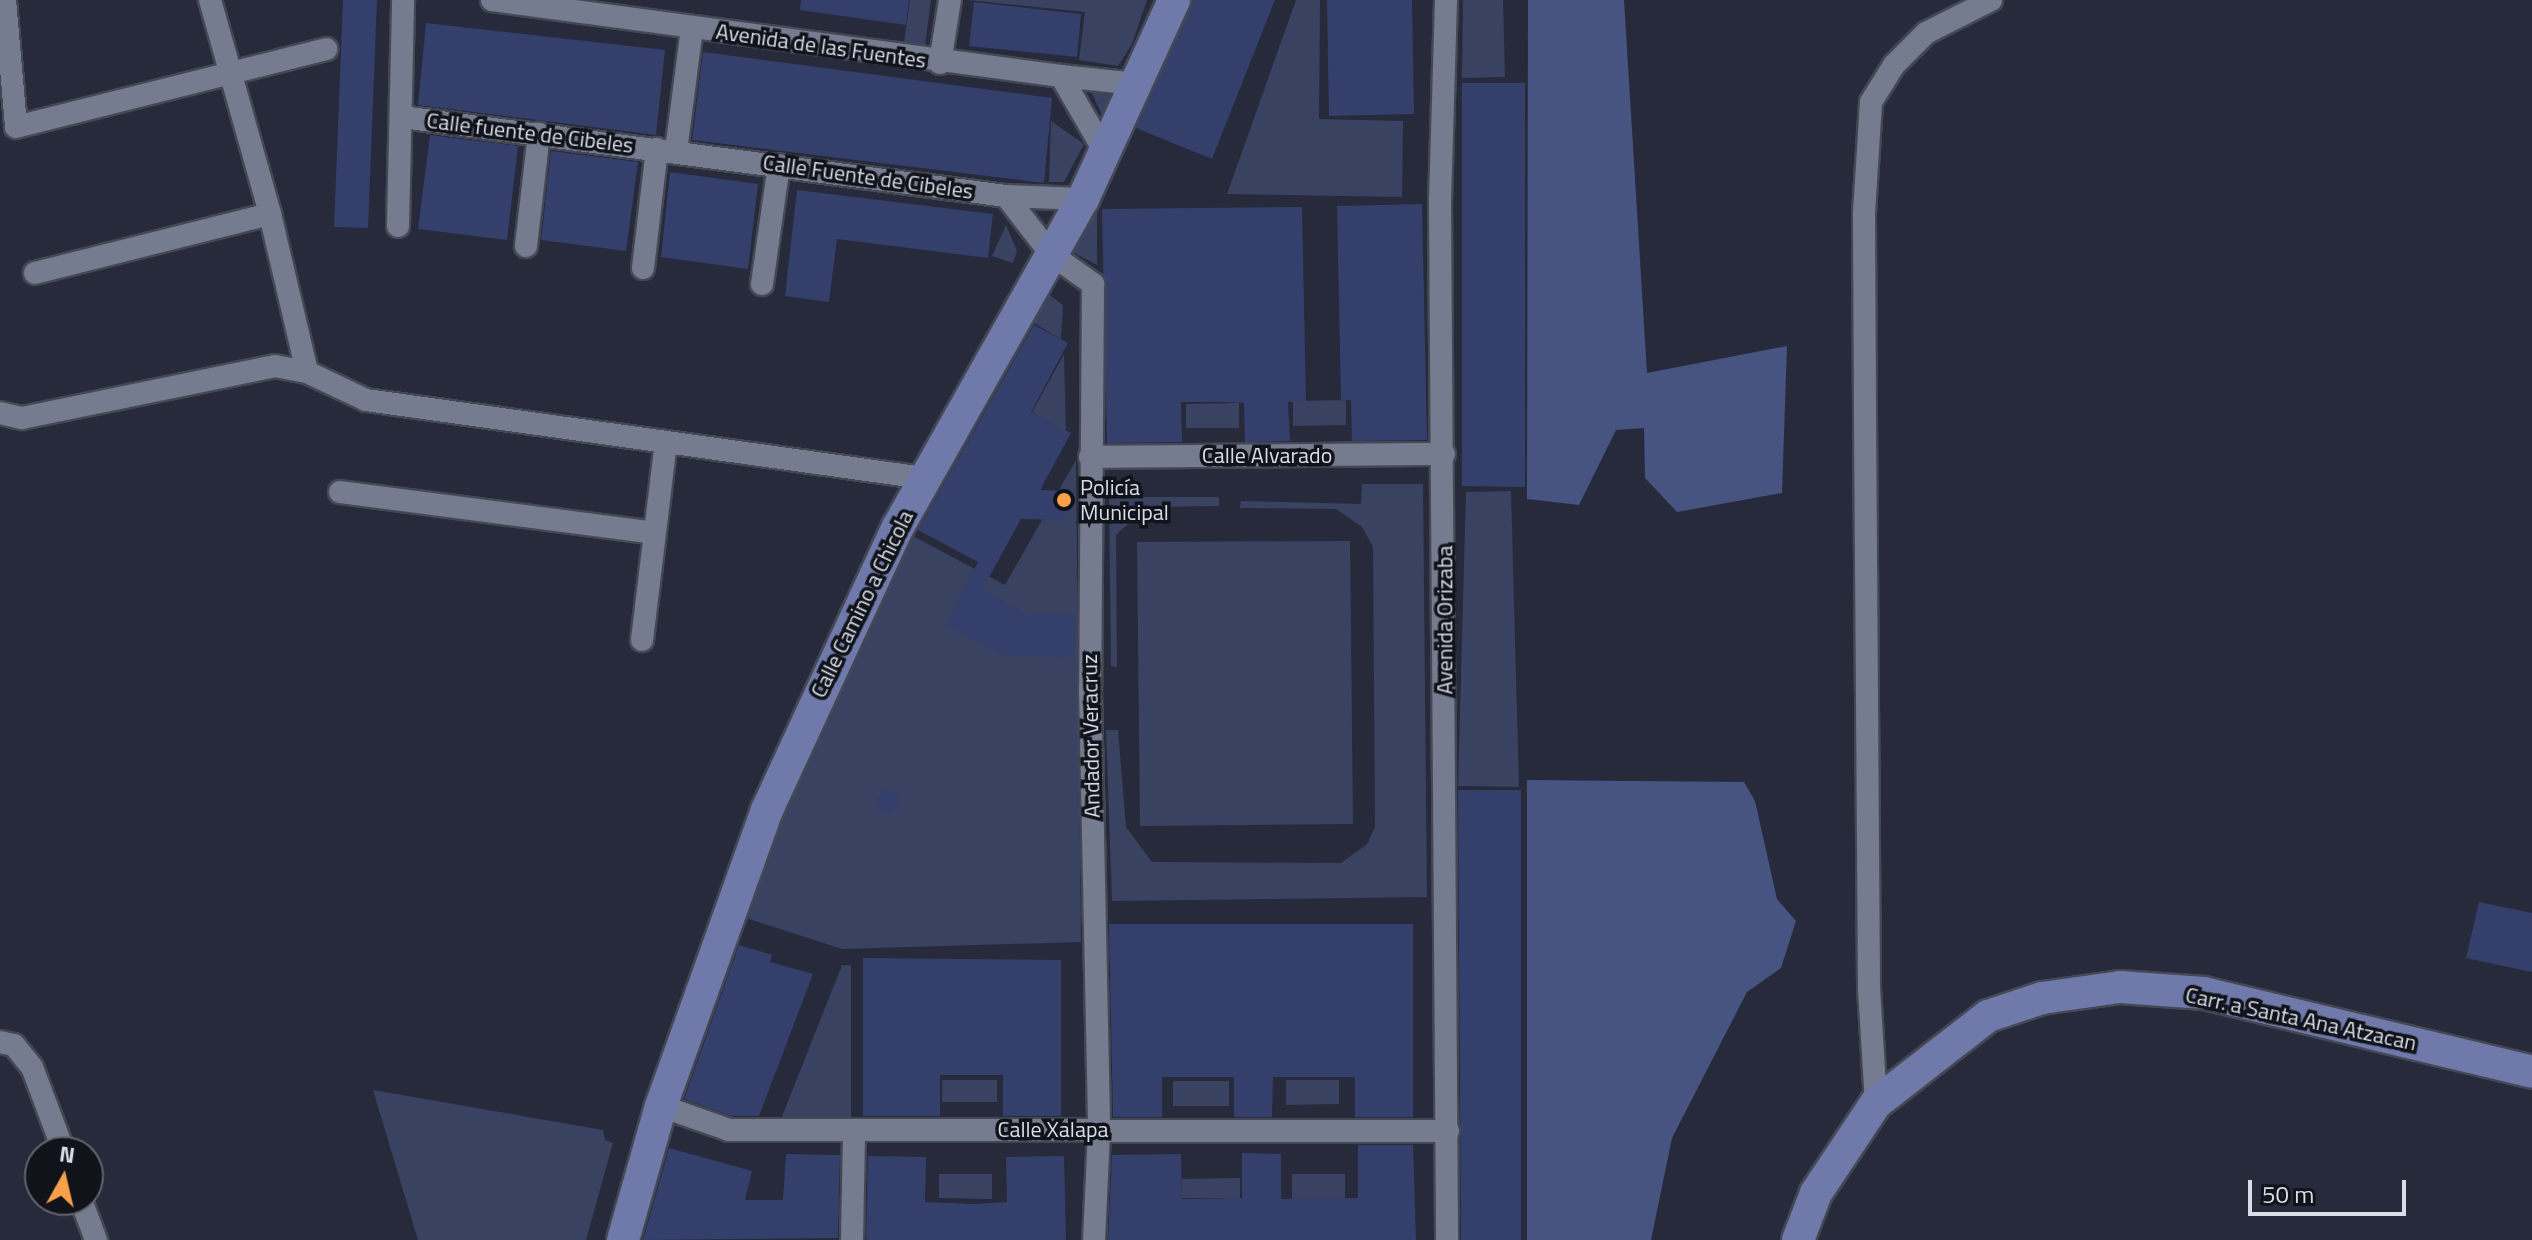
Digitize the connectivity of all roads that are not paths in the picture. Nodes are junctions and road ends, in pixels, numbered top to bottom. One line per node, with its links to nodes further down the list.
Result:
1 (5, 0): 14 (street)
2 (210, 0): 12 (street)
3 (403, 0): 16 (street)
4 (492, 0): 9 (street, Avenida de las Fuentes)
5 (950, 0): 11 (street)
6 (1174, 0): 15 (street, Calle Camino a Chicola)
7 (1446, 0): 33 (street, Avenida Orizaba)
8 (1991, 0): 41 (street)
9 (692, 27): 11 (street, Avenida de las Fuentes); 18 (street)
10 (326, 49): 12 (street)
11 (940, 63): 13 (street, Avenida de las Fuentes)
12 (230, 70): 14 (street); 23 (street)
13 (1061, 76): 15 (street, Avenida de las Fuentes); 19 (street)
14 (6, 84)
15 (1137, 84): 19 (street, Calle Camino a Chicola)
16 (402, 117): 17 (street, Calle fuente de Cibeles); 24 (street)
17 (539, 134): 18 (street, Calle fuente de Cibeles); 25 (street)
18 (666, 150): 20 (street, Calle Fuente de Cibeles); 27 (street)
19 (1106, 154): 22 (street, Calle Camino a Chicola)
20 (779, 165): 21 (street, Calle Fuente de Cibeles); 29 (street)
21 (1006, 196): 22 (street); 26 (street, Calle Fuente de Cibeles)
22 (1083, 199): 26 (street, Calle Camino a Chicola)
23 (270, 214): 28 (street); 30 (street)
24 (398, 226)
25 (526, 246)
26 (1051, 254): 34 (street, Andador Veracruz); 35 (street, Calle Camino a Chicola)
27 (643, 268)
28 (35, 273)
29 (762, 284)
30 (307, 372): 31 (street); 32 (street)
31 (0, 413)
32 (666, 442): 35 (street); 37 (street)
33 (1444, 454): 34 (street, Calle Alvarado); 44 (street, Avenida Orizaba)
34 (1090, 457): 43 (street, Andador Veracruz)
35 (924, 478): 42 (street, Calle Camino a Chicola)
36 (340, 492): 37 (street)
37 (654, 533): 38 (street)
38 (642, 640)
39 (0, 1042): 46 (street)
40 (2532, 1072): 41 (street, Carr. a Santa Ana Atzacan)
41 (1876, 1103): 53 (street, Carr. a Santa Ana Atzacan)
42 (661, 1106): 45 (street, Calle Xalapa); 49 (street, Calle Camino a Chicola)
43 (1099, 1131): 44 (street, Calle Xalapa); 45 (street, Calle Xalapa); 51 (street, Andador Veracruz)
44 (1448, 1131): 52 (street, Avenida Orizaba)
45 (854, 1132): 50 (street)
46 (58, 1136)
47 (87, 1216): 48 (street)
48 (96, 1240)
49 (623, 1240)
50 (852, 1240)
51 (1094, 1240)
52 (1447, 1240)
53 (1798, 1240)

